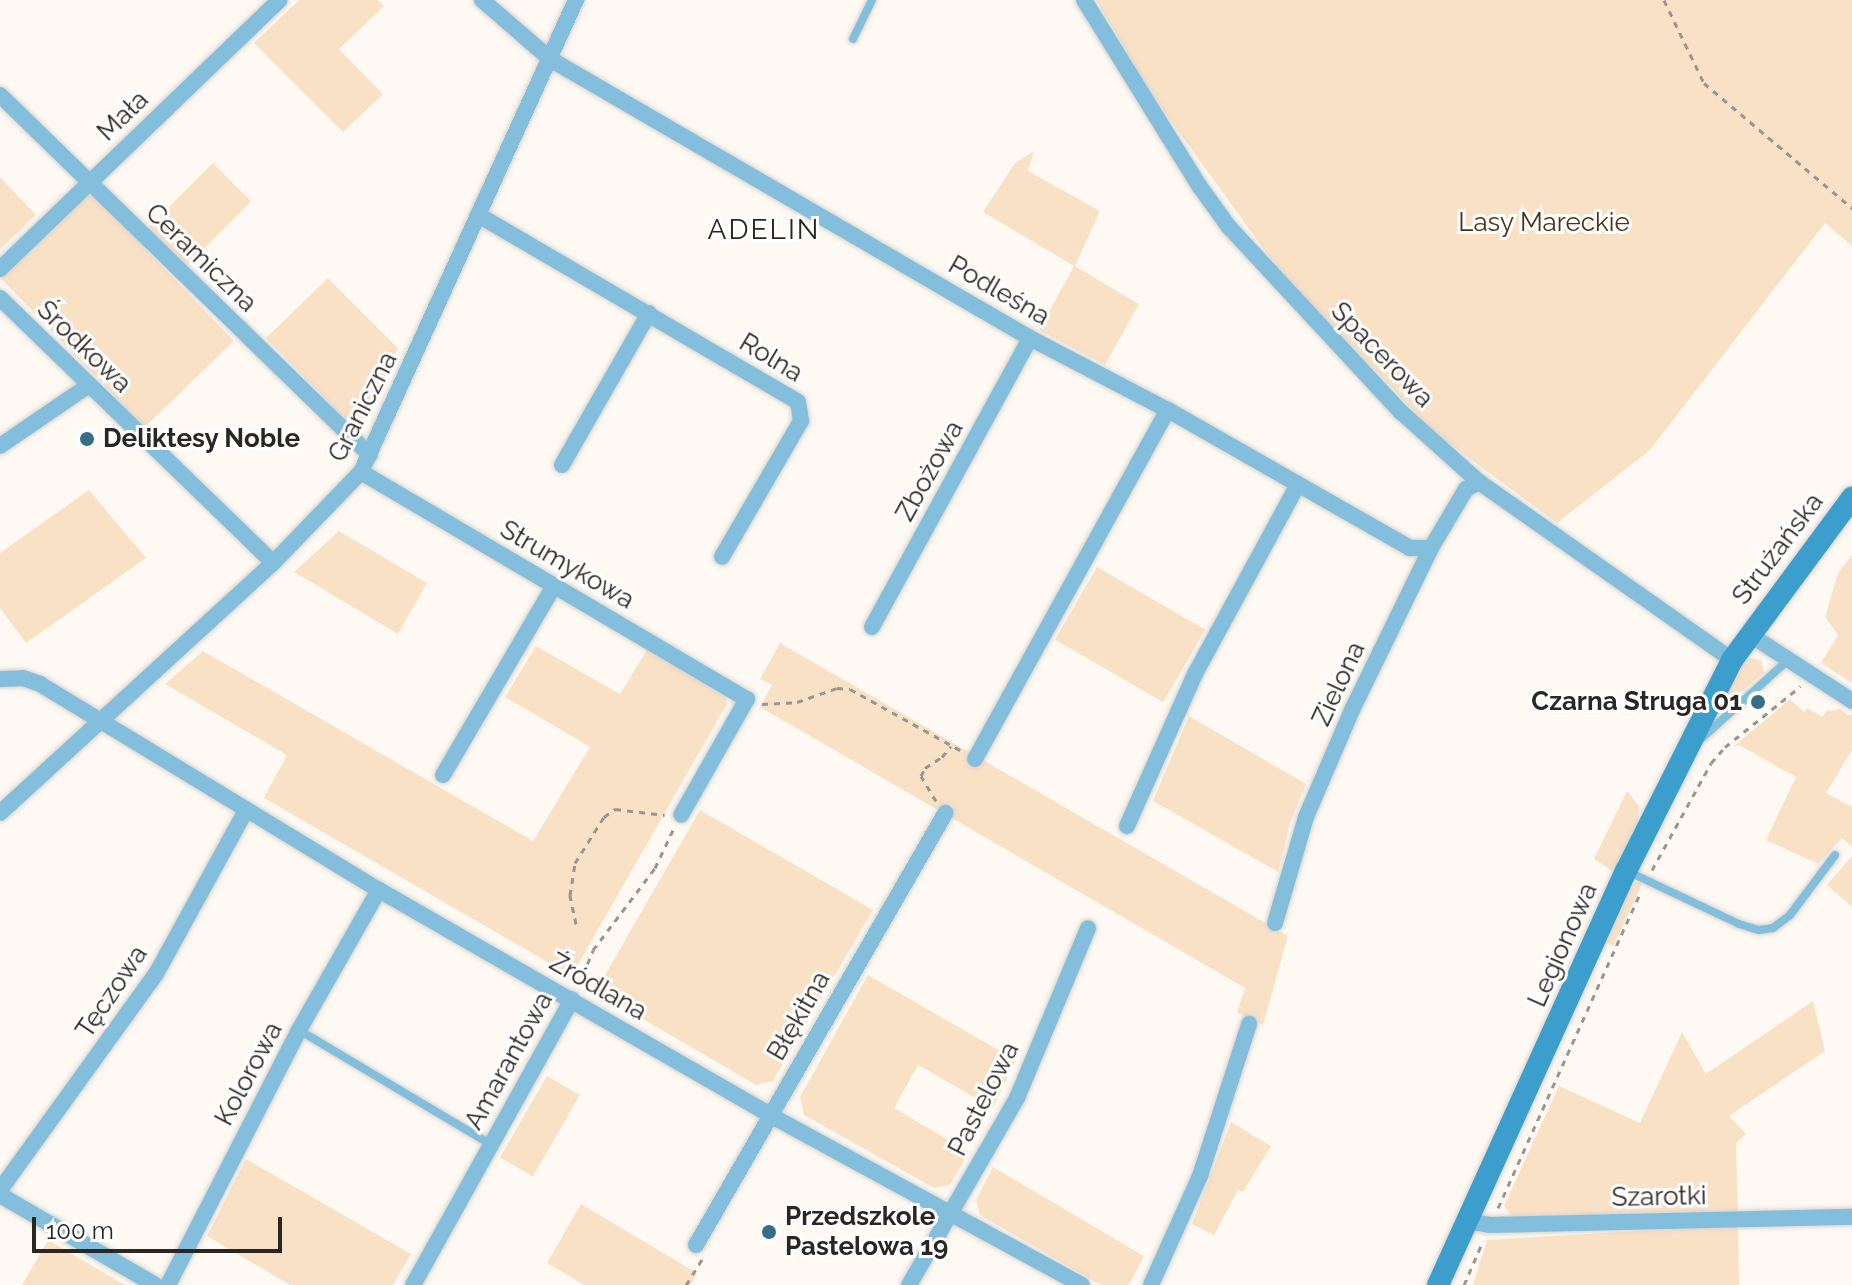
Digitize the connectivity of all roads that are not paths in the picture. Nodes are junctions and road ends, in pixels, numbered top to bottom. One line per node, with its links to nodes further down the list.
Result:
1 (280, 0): 9 (street, Mała)
2 (482, 0): 7 (street, Podleśna)
3 (576, 0): 7 (street, Graniczna)
4 (872, 0): 6 (lane)
5 (1084, 0): 21 (street, Spacerowa)
6 (853, 39)
7 (550, 59): 10 (street, Graniczna); 14 (street, Podleśna)
8 (0, 95): 9 (street, Ceramiczna)
9 (88, 183): 11 (street, Mała); 18 (street, Ceramiczna)
10 (480, 216): 13 (street, Rolna); 18 (street, Graniczna)
11 (0, 269)
12 (0, 298): 15 (street, Środkowa)
13 (649, 313): 19 (street); 25 (street, Rolna)
14 (1030, 338): 16 (street, Podleśna); 28 (street, Zbożowa)
15 (89, 385): 17 (street); 26 (street, Środkowa)
16 (1168, 410): 22 (street, Podleśna); 35 (street)
17 (0, 446)
18 (370, 455): 20 (street, Graniczna)
19 (562, 465)
20 (361, 472): 26 (street, Graniczna); 27 (street, Strumykowa)
21 (1479, 482): 24 (street, Zielona); 30 (street, Spacerowa)
22 (1298, 484): 24 (street, Podleśna); 42 (street)
23 (1852, 498): 29 (main road, Strużańska)
24 (1431, 548): 46 (street, Zielona)
25 (722, 557)
26 (273, 563): 34 (street, Graniczna)
27 (554, 586): 37 (street); 41 (street, Strumykowa)
28 (872, 627)
29 (1749, 634): 30 (main road, Legionowa); 31 (street)
30 (1732, 660): 36 (main road, Legionowa)
31 (1787, 661): 33 (street); 36 (lane)
32 (0, 679): 34 (street, Źródlana)
33 (1852, 701)
34 (97, 721): 38 (street, Źródlana); 40 (street, Graniczna)
35 (975, 759)
36 (1677, 764): 44 (main road, Legionowa)
37 (443, 775)
38 (246, 810): 45 (street, Źródlana); 53 (street, Tęczowa)
39 (944, 812): 51 (street, Błękitna)
40 (0, 813)
41 (681, 815)
42 (1127, 826)
43 (1835, 855): 44 (lane)
44 (1636, 876): 56 (main road, Legionowa)
45 (379, 890): 48 (street, Źródlana); 50 (street, Kolorowa)
46 (1275, 923)
47 (1088, 928): 54 (street, Pastelowa)
48 (572, 999): 51 (street, Źródlana); 52 (street, Amarantowa)
49 (1249, 1024): 63 (street)
50 (299, 1030): 52 (lane); 59 (street, Kolorowa)
51 (770, 1115): 54 (street, Źródlana); 57 (street, Błękitna)
52 (490, 1144): 60 (street, Amarantowa)
53 (0, 1192): 58 (street)
54 (951, 1212): 61 (street, Pastelowa); 62 (street, Źródlana)
55 (1852, 1217): 56 (street, Szarotki)
56 (1467, 1221): 64 (main road, Legionowa)
57 (696, 1245)
58 (155, 1285)
59 (168, 1285)
60 (413, 1285)
61 (909, 1285)
62 (1082, 1285)
63 (1151, 1285)
64 (1438, 1285)

